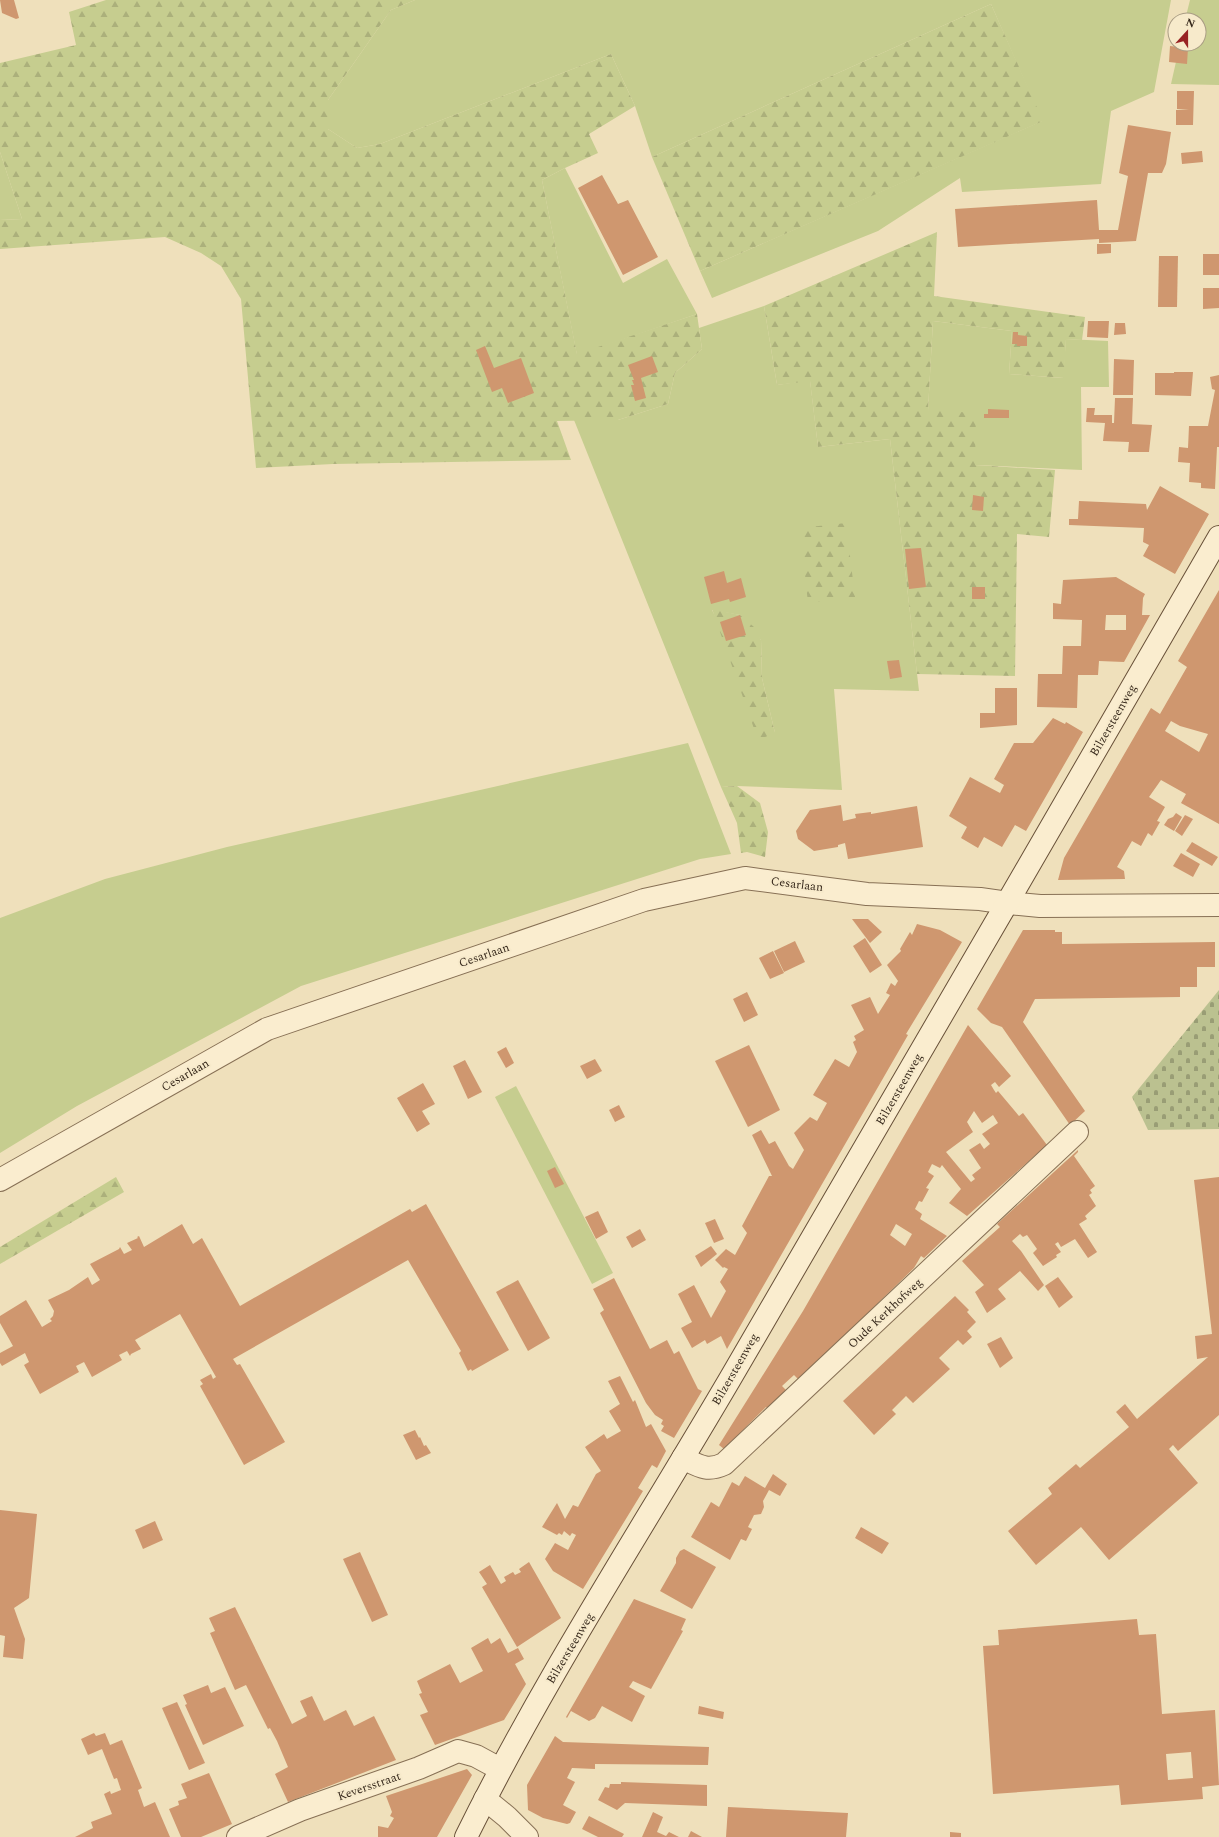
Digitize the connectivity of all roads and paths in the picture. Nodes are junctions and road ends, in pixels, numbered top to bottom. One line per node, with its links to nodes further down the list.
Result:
1 (1219, 536): 2 (street, Bilzersteenweg)
2 (1008, 903): 3 (street); 5 (street, Cesarlaan); 6 (street, Bilzersteenweg)
3 (1219, 905)
4 (1077, 1132): 6 (street, Oude Kerkhofweg)
5 (0, 1180)
6 (684, 1458): 7 (street, Bilzersteenweg)
7 (500, 1769): 8 (street, Bilzersteenweg); 9 (street, Keversstraat)
8 (485, 1799): 10 (street, Bilzersteenweg); 11 (street)
9 (238, 1837)
10 (466, 1837)
11 (527, 1837)

